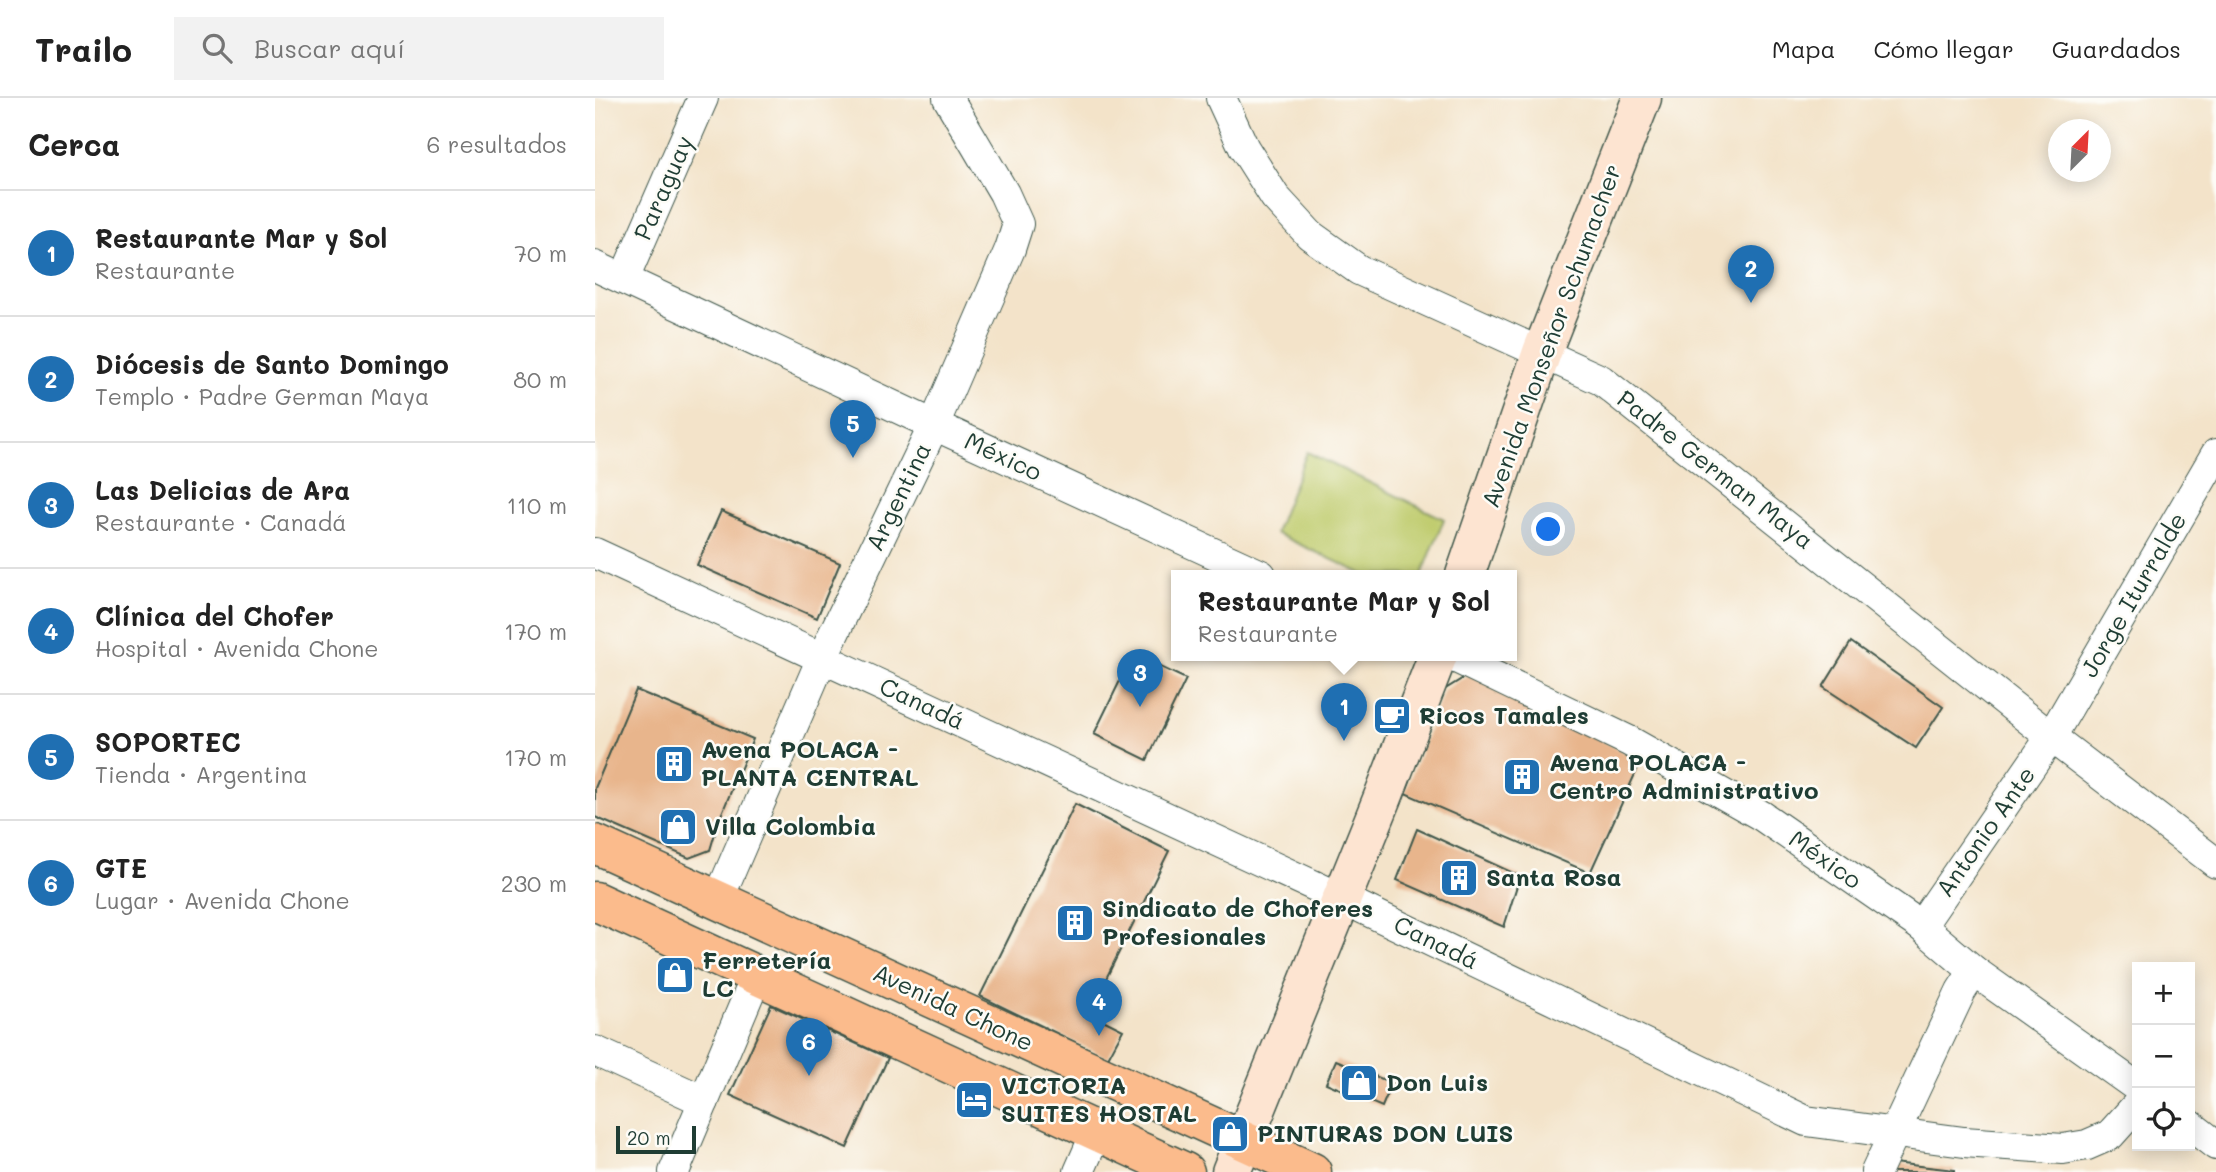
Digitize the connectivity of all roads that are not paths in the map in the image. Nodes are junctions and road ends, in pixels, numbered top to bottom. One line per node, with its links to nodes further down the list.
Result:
1 (703, 98): 6 (street, Paraguay)
2 (948, 98): 8 (street, Argentina)
3 (1221, 98): 7 (street, Padre German Maya)
4 (1642, 98): 7 (street, Avenida Monseñor Schumacher)
5 (595, 266): 6 (street, México)
6 (624, 279): 8 (street, México)
7 (1542, 352): 12 (street, Avenida Monseñor Schumacher); 16 (street, Padre German Maya)
8 (933, 425): 11 (street, México); 13 (street, Argentina)
9 (2216, 454): 16 (street, Jorge Iturralde)
10 (595, 553): 13 (street, Canadá)
11 (1250, 570)
12 (1467, 570)
13 (822, 658): 19 (street, Canadá); 20 (street, Argentina)
14 (1436, 661): 19 (street)
15 (1462, 661): 22 (street, México)
16 (2051, 737): 18 (street, Padre German Maya); 22 (street, Antonio Ante)
17 (595, 844): 20 (main road, Avenida Chone)
18 (2216, 863)
19 (1343, 899): 31 (street, Canadá); 33 (street)
20 (718, 900): 33 (main road, Avenida Chone)
21 (595, 901): 24 (main road)
22 (1921, 926): 23 (street, México)
23 (1974, 971): 26 (street, México); 31 (street)
24 (756, 977): 27 (street); 30 (main road)
25 (595, 1051): 27 (street)
26 (2132, 1083)
27 (704, 1101): 34 (street)
28 (2132, 1110): 31 (street, Canadá)
29 (2195, 1129): 32 (street)
30 (1096, 1133): 35 (street); 36 (main road)
31 (1893, 1133): 38 (street)
32 (2216, 1145)
33 (1237, 1156): 37 (main road, Avenida Chone)
34 (674, 1172)
35 (1079, 1172)
36 (1185, 1172)
37 (1312, 1172)
38 (1876, 1172)

